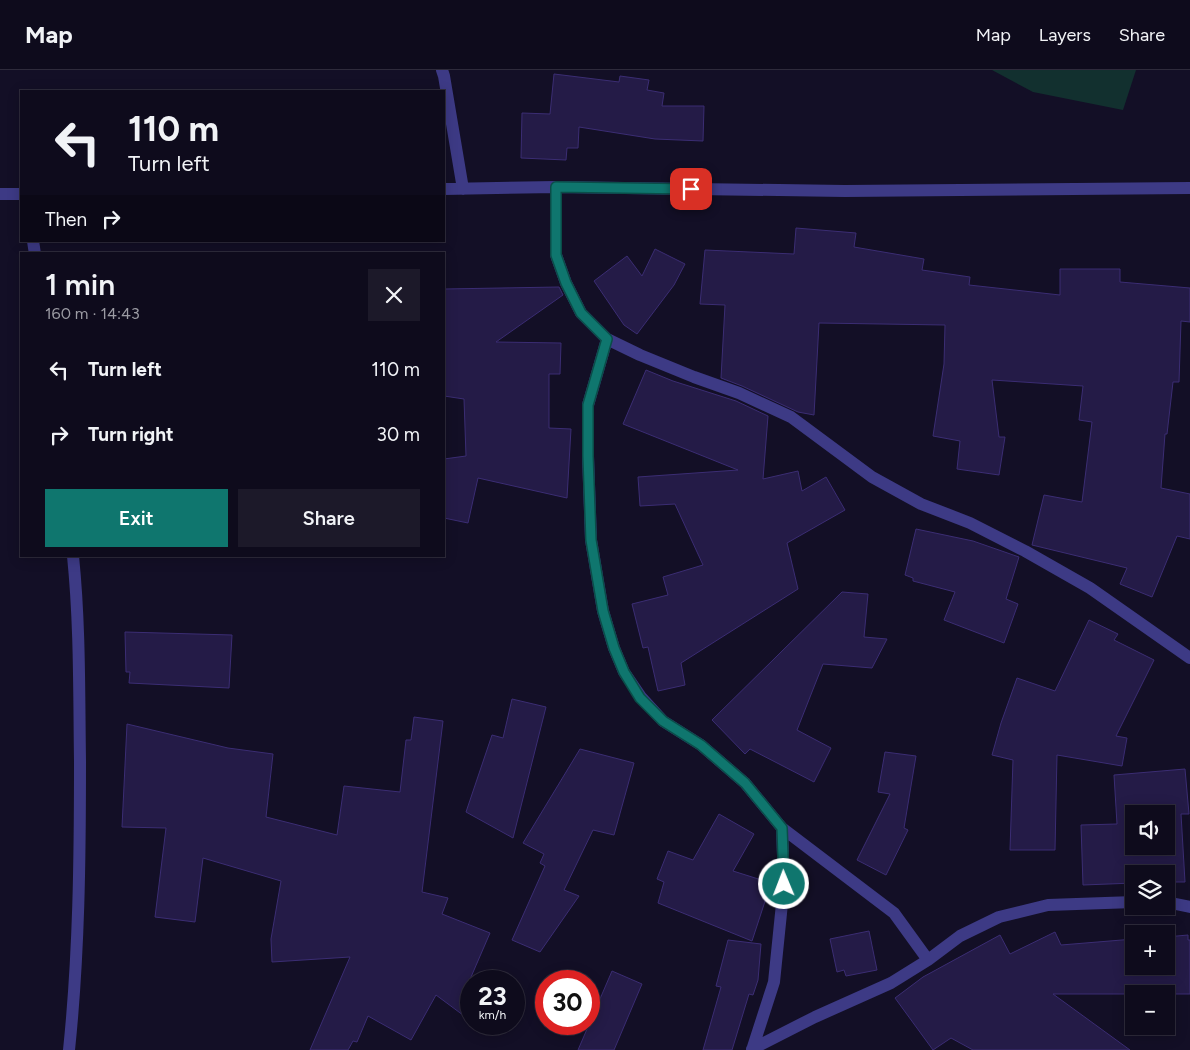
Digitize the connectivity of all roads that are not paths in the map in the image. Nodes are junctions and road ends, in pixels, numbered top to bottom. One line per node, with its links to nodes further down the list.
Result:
1 (442, 70): 5 (street)
2 (556, 187): 3 (street); 5 (street); 8 (street)
3 (1190, 188)
4 (445, 189): 5 (street)
5 (463, 189)
6 (0, 194): 7 (street)
7 (20, 194)
8 (607, 339): 10 (street); 11 (street)
9 (73, 557): 16 (street)
10 (1190, 658)
11 (782, 828): 15 (street); 17 (street)
12 (1125, 902): 15 (street)
13 (1175, 904): 14 (street)
14 (1190, 906)
15 (928, 960): 17 (street)
16 (69, 1050)
17 (752, 1050)

